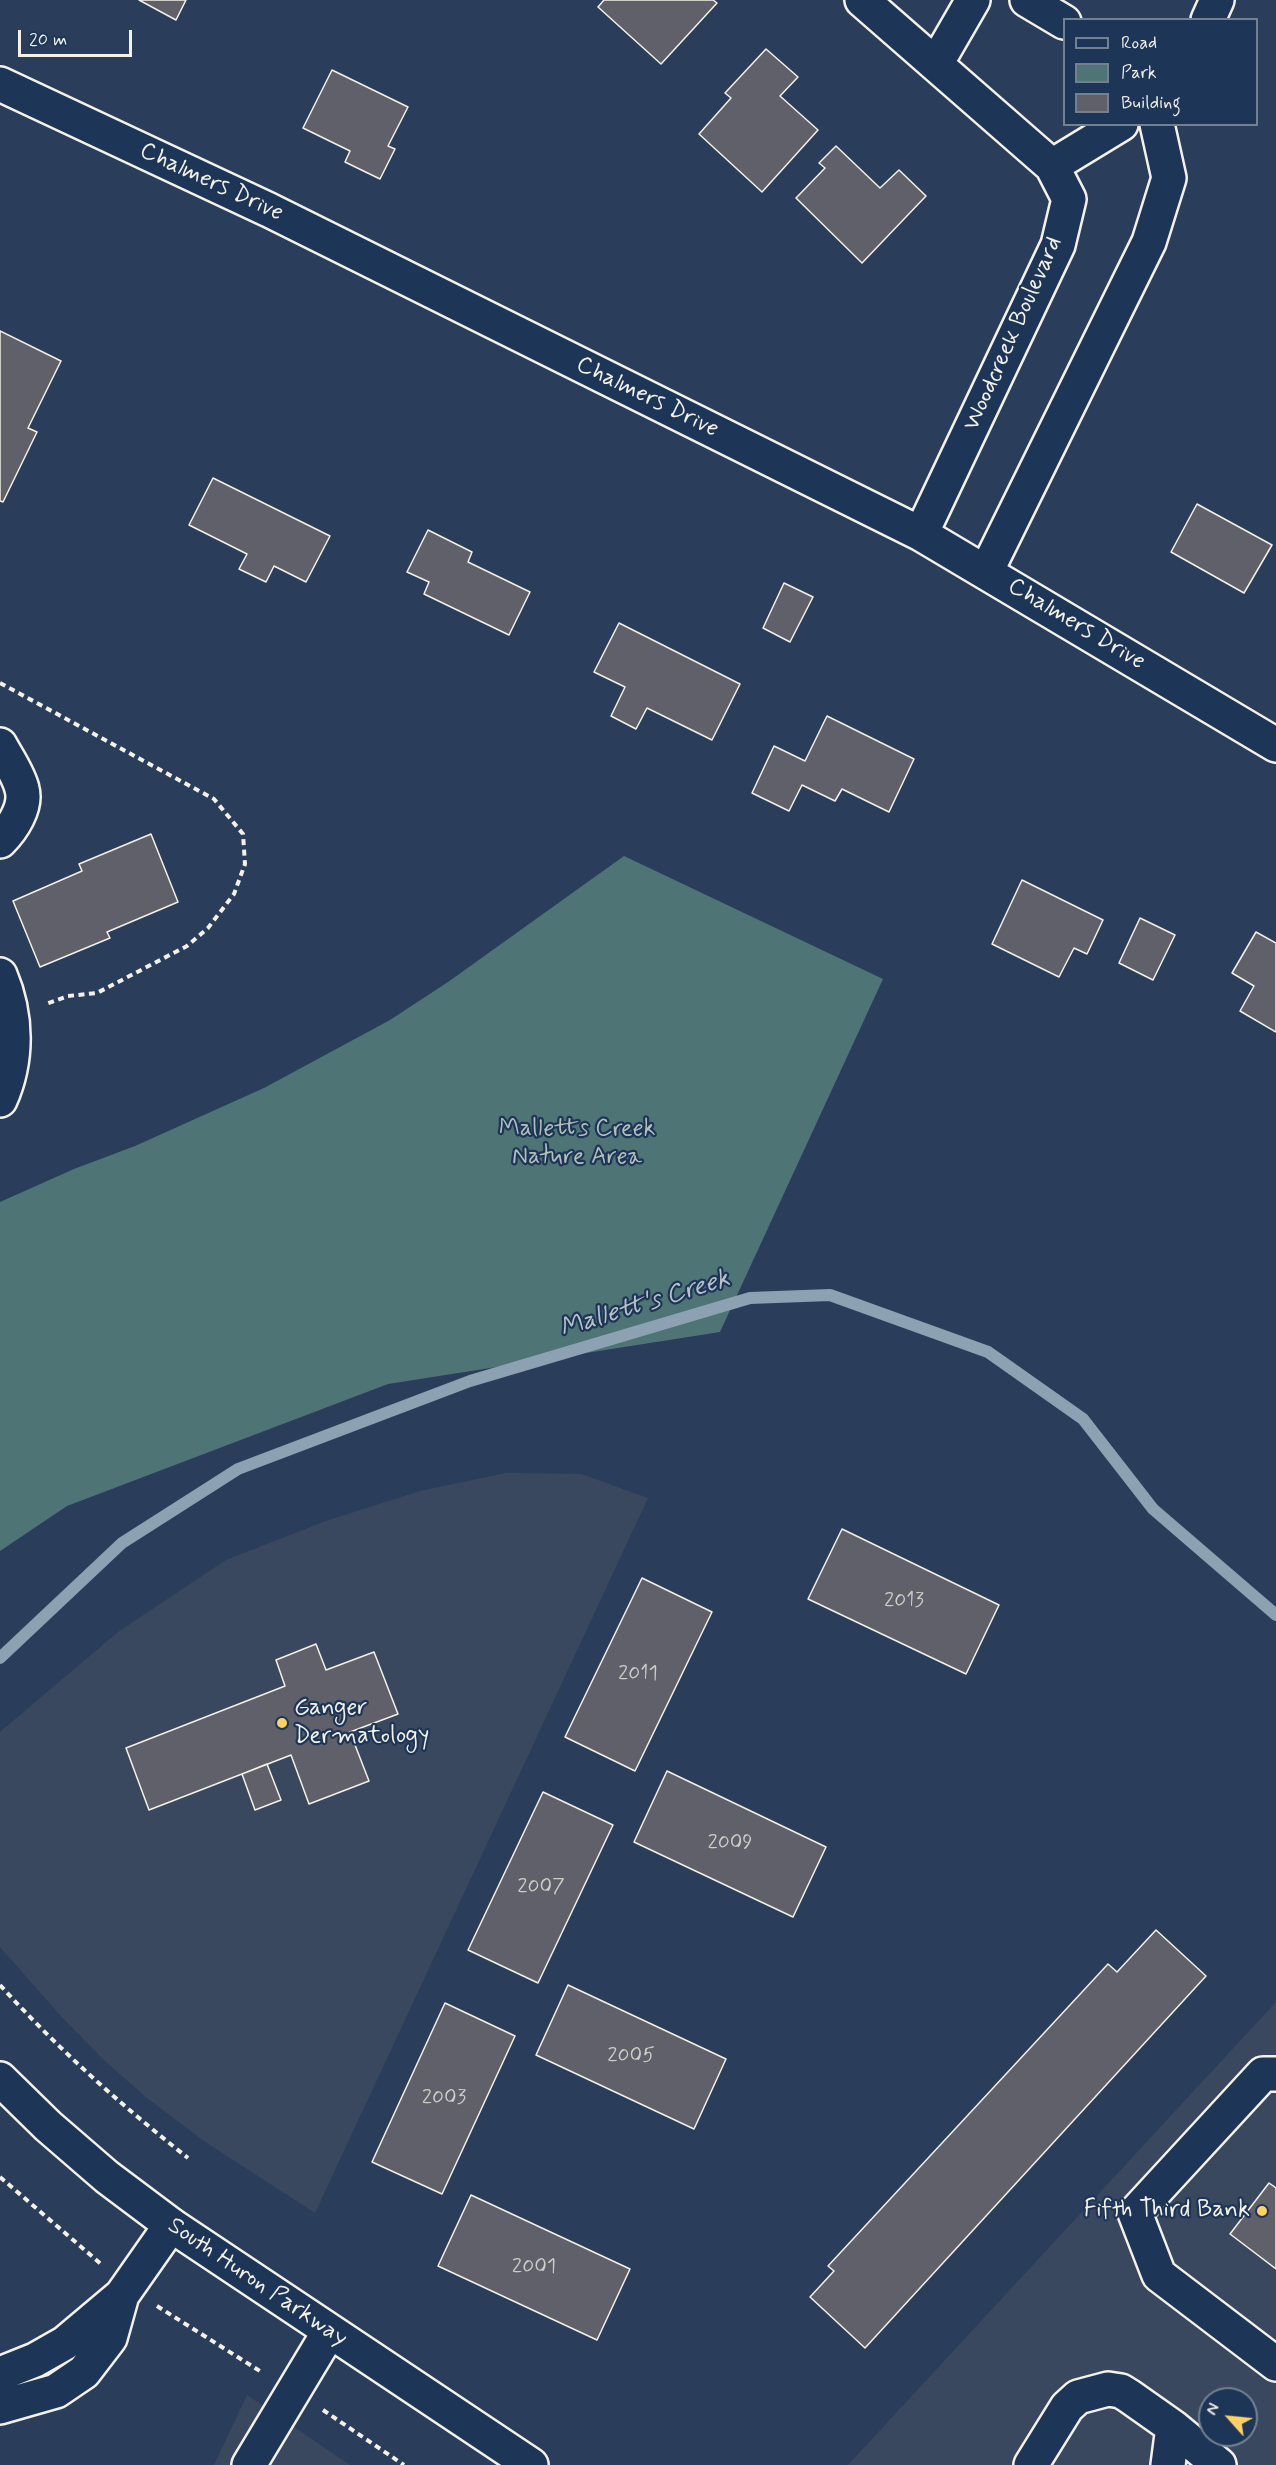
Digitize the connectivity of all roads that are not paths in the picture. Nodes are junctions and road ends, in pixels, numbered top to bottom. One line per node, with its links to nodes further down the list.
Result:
1 (862, 0): 7 (street, Woodcreek Boulevard)
2 (973, 0): 7 (street)
3 (1027, 0): 6 (street)
4 (1217, 0): 5 (street)
5 (1209, 18)
6 (1063, 21)
7 (936, 64): 11 (street, Woodcreek Boulevard)
8 (0, 84): 12 (street, Chalmers Drive)
9 (1117, 126): 11 (street)
10 (1157, 126): 13 (street)
11 (1052, 166): 12 (street, Woodcreek Boulevard)
12 (921, 534): 13 (street, Chalmers Drive)
13 (986, 572): 15 (street, Chalmers Drive)
14 (0, 745): 16 (street)
15 (1276, 745)
16 (0, 841)
17 (0, 975): 18 (street)
18 (0, 1100)
19 (1276, 2074): 24 (street)
20 (0, 2079): 21 (street, South Huron Parkway)
21 (171, 2225): 22 (street); 23 (street, South Huron Parkway)
22 (114, 2282): 25 (street); 26 (street)
23 (329, 2332): 28 (street); 29 (street, South Huron Parkway)
24 (1276, 2364)
25 (0, 2374)
26 (0, 2407)
27 (1173, 2427): 30 (street); 31 (street); 32 (street)
28 (249, 2465)
29 (531, 2465)
30 (1030, 2465)
31 (1168, 2465)
32 (1219, 2465)

